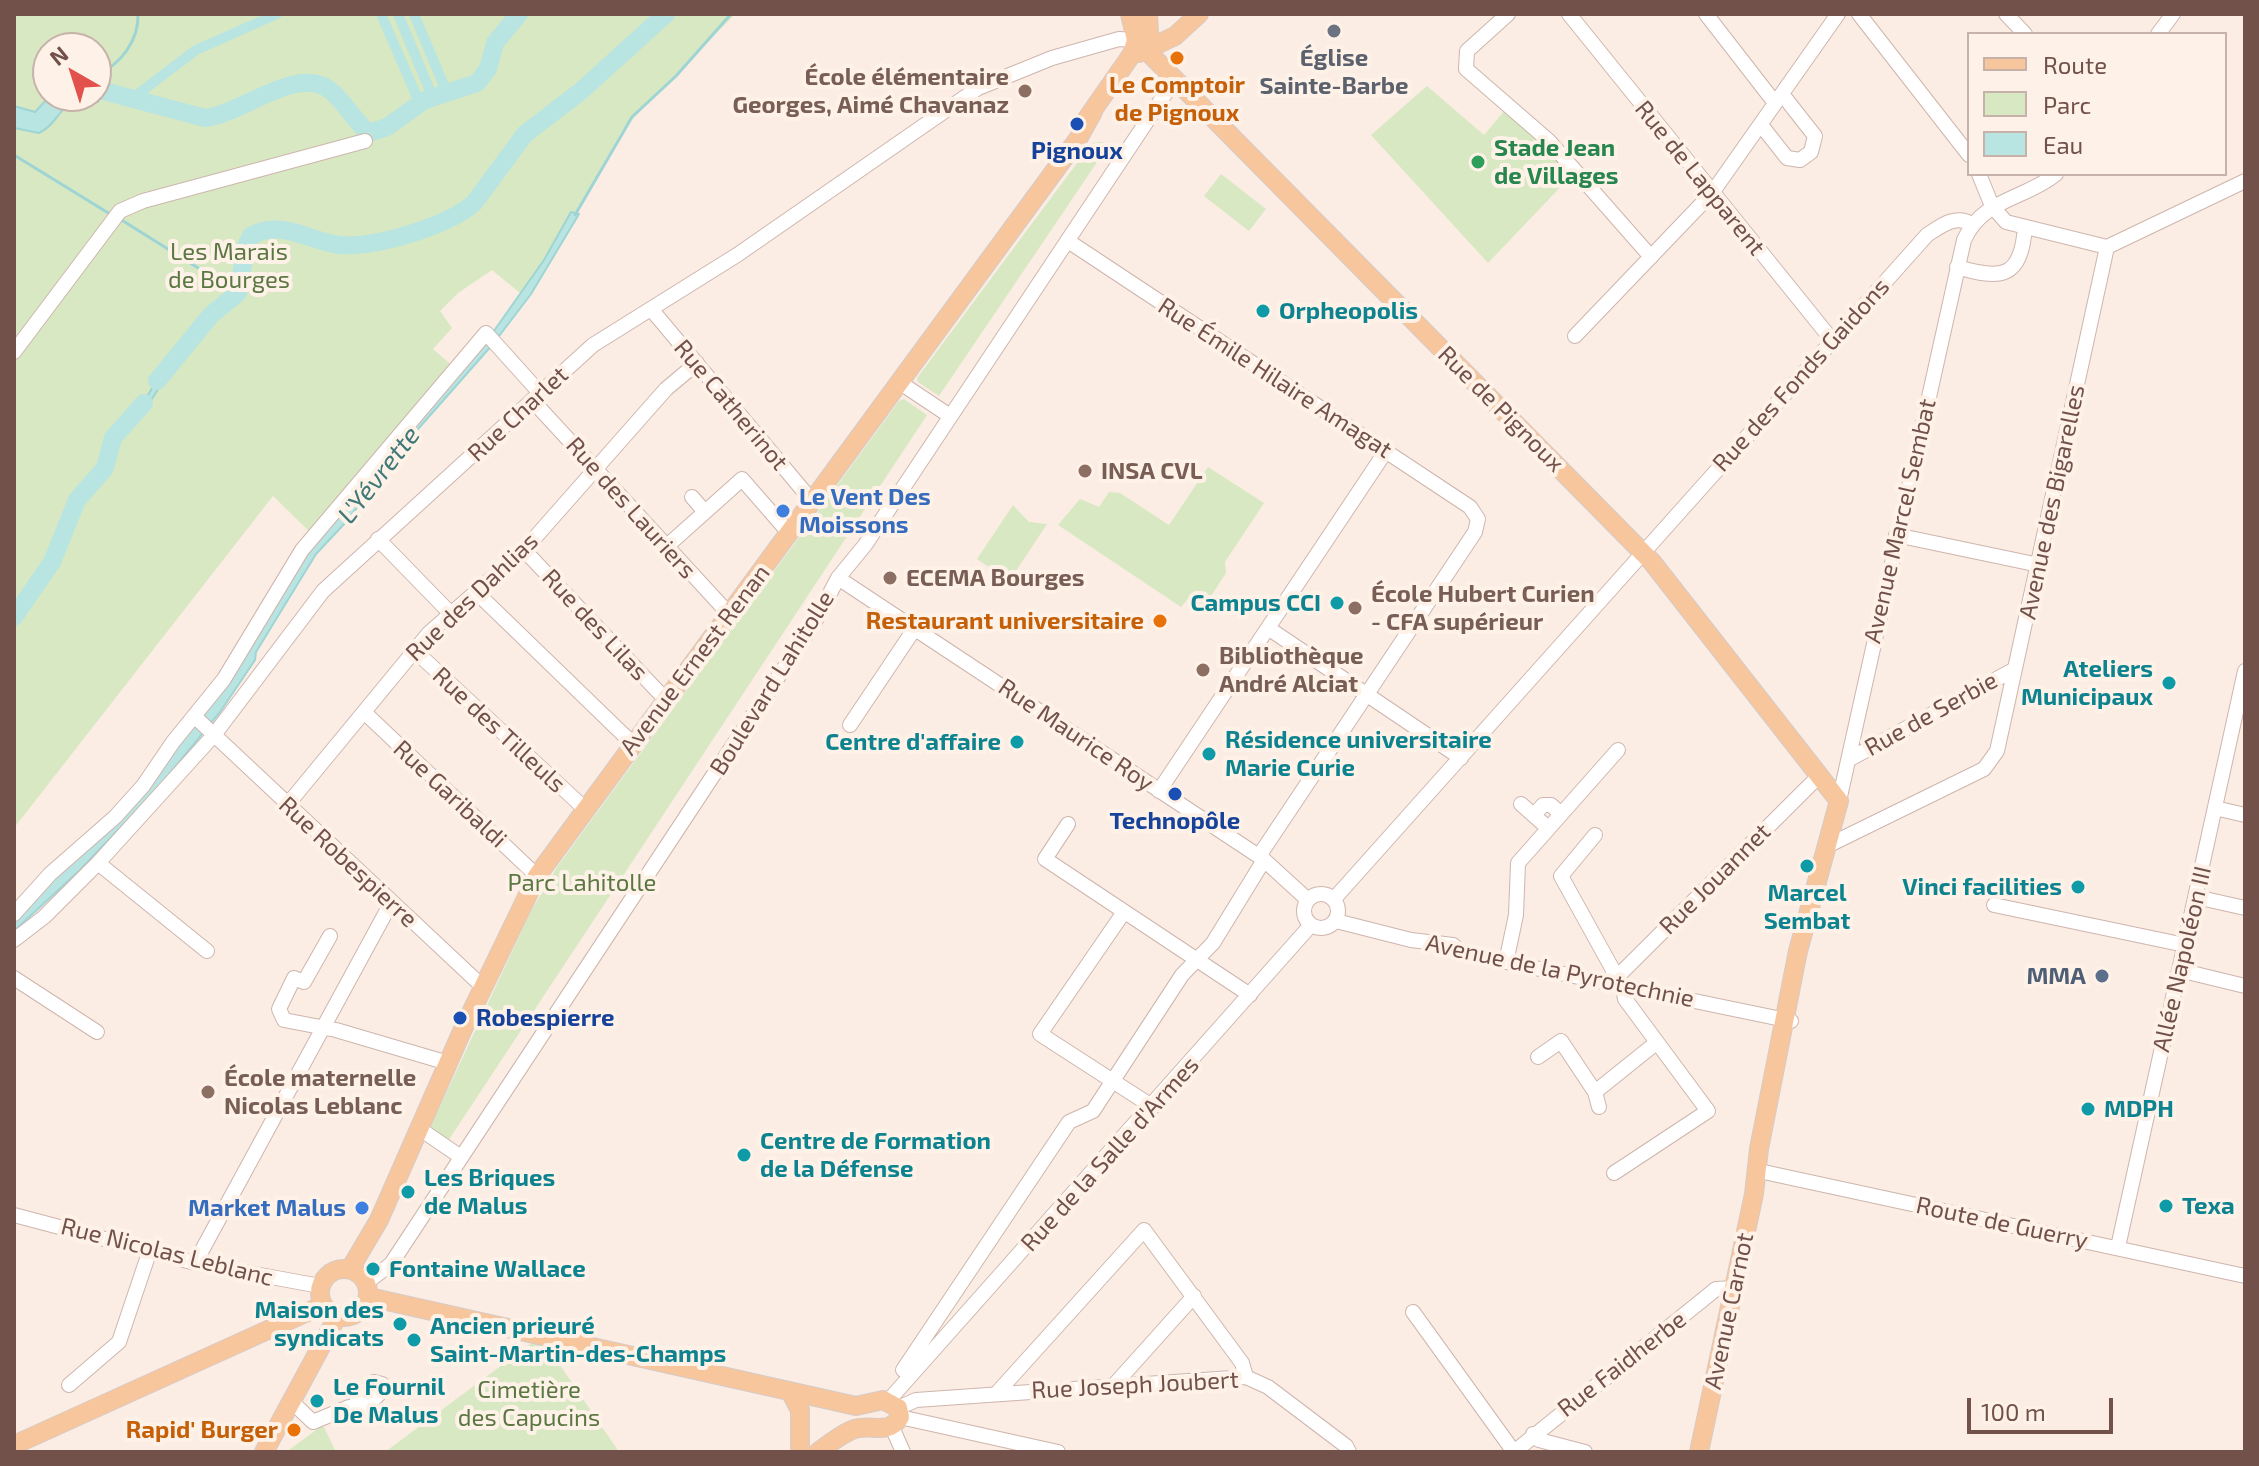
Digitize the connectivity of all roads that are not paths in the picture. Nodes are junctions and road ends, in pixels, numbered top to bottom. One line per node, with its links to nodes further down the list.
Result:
1 (1130, 14): 14 (main road)
2 (1139, 14): 14 (main road)
3 (1148, 14): 14 (main road)
4 (1199, 14): 14 (main road)
5 (1508, 14): 30 (street)
6 (1569, 14): 24 (street, Rue de Lapparent)
7 (1706, 14): 16 (street)
8 (1838, 14): 16 (street)
9 (1859, 14): 20 (street)
10 (2006, 14): 12 (street)
11 (2173, 14): 13 (street)
12 (2023, 32)
13 (2160, 32)
14 (1139, 48): 15 (main road, Rue de Pignoux); 18 (main road, Avenue Ernest Renan); 18 (main road, Avenue Ernest Renan); 32 (street, Rue Charlet)
15 (1175, 79): 28 (street, Boulevard Lahitolle); 50 (main road, Rue de Pignoux)
16 (1779, 99): 17 (street); 17 (street)
17 (1761, 125): 24 (street)
18 (1078, 139): 37 (main road, Avenue Ernest Renan)
19 (365, 141): 35 (street)
20 (1967, 152)
21 (1980, 176): 25 (street)
22 (2052, 176): 25 (street, Avenue Marcel Sembat)
23 (2245, 181): 29 (street)
24 (1712, 193): 30 (street); 34 (street, Rue de Lapparent)
25 (1992, 206): 26 (street, Avenue Marcel Sembat); 27 (street)
26 (1972, 224): 31 (street, Avenue Marcel Sembat); 34 (street, Rue des Fonds Gaidons)
27 (2025, 227): 29 (street); 31 (street)
28 (1068, 241): 39 (street, Boulevard Lahitolle); 40 (street, Rue Émile Hilaire Amagat)
29 (2107, 247): 51 (street, Avenue des Bigarelles)
30 (1651, 257): 33 (street)
31 (1956, 272): 46 (street, Avenue Marcel Sembat)
32 (651, 309): 36 (street, Rue Catherinot); 38 (street, Rue Charlet)
33 (1575, 336)
34 (1832, 340): 50 (street, Rue des Fonds Gaidons)
35 (14, 352)
36 (697, 363): 41 (street, Rue des Dahlias); 43 (street, Rue Catherinot)
37 (899, 382): 39 (street); 43 (main road, Avenue Ernest Renan)
38 (536, 396): 41 (street, Rue des Lauriers); 47 (street, Rue Charlet); 64 (street, Rue des Lauriers)
39 (950, 416): 52 (street, Boulevard Lahitolle)
40 (1386, 451): 57 (street); 61 (street, Rue Émile Hilaire Amagat)
41 (598, 469): 48 (street, Rue des Lauriers); 49 (street, Rue des Dahlias)
42 (692, 497): 44 (street)
43 (812, 501): 45 (main road, Avenue Ernest Renan)
44 (705, 512): 45 (street); 48 (street)
45 (789, 533): 55 (main road, Avenue Ernest Renan)
46 (1896, 535): 51 (street); 70 (street, Avenue Marcel Sembat)
47 (378, 539): 54 (street); 66 (street, Rue Charlet)
48 (667, 546): 55 (street, Rue des Lauriers)
49 (524, 550): 53 (street, Rue des Dahlias); 62 (street, Rue des Lilas)
50 (1643, 553): 69 (street); 71 (main road, Rue de Pignoux)
51 (2039, 565): 59 (street, Avenue des Bigarelles)
52 (838, 578): 56 (street, Rue Maurice Roy); 120 (street, Boulevard Lahitolle)
53 (477, 593): 54 (street, Rue des Dahlias); 67 (street)
54 (451, 614): 58 (street, Rue des Dahlias)
55 (729, 614): 62 (main road, Avenue Ernest Renan)
56 (915, 628): 65 (street); 72 (street, Rue Maurice Roy)
57 (1268, 628): 61 (street); 72 (street)
58 (414, 650): 63 (street, Rue des Dahlias); 76 (street, Rue des Tilleuls)
59 (2015, 669): 70 (street, Rue de Serbie); 85 (street, Avenue des Bigarelles)
60 (2245, 671): 77 (street, Allée Napoléon III)
61 (1367, 693): 69 (street); 86 (street)
62 (665, 699): 67 (main road, Avenue Ernest Renan)
63 (364, 712): 74 (street, Rue des Dahlias); 88 (street, Rue Garibaldi)
64 (195, 717): 66 (street, Rue Robespierre); 81 (street)
65 (850, 725)
66 (211, 732): 74 (street, Rue Robespierre); 81 (street, Rue Charlet)
67 (632, 743): 76 (main road, Avenue Ernest Renan)
68 (1618, 750): 78 (street)
69 (1461, 758): 90 (street)
70 (1848, 760): 73 (street, Avenue Marcel Sembat)
71 (1819, 776): 73 (main road, Rue de Pignoux); 107 (street, Rue Jouannet)
72 (1159, 791): 86 (street, Rue Maurice Roy)
73 (1839, 801): 85 (main road, Avenue Marcel Sembat)
74 (288, 804): 92 (street, Rue Robespierre)
75 (1521, 804): 79 (street)
76 (584, 808): 88 (main road, Avenue Ernest Renan)
77 (2215, 808): 80 (street); 89 (street, Allée Napoléon III)
78 (1561, 814): 79 (street); 83 (street)
79 (1534, 815): 83 (street)
80 (2245, 815)
81 (122, 823): 87 (street, Rue Charlet); 96 (street)
82 (1068, 824): 95 (street)
83 (1548, 828): 104 (street)
84 (1595, 835): 107 (street)
85 (1830, 846): 111 (main road, Avenue Marcel Sembat)
86 (1262, 858): 91 (street, Rue Maurice Roy); 103 (street)
87 (98, 863): 100 (street, Rue Charlet); 102 (street)
88 (537, 876): 109 (main road, Avenue Ernest Renan)
89 (2196, 897): 94 (street); 101 (street, Allée Napoléon III)
90 (1334, 899): 91 (street); 97 (street)
91 (1308, 900): 98 (street)
92 (391, 903): 109 (street, Rue Robespierre); 112 (street)
93 (1994, 905): 101 (street)
94 (2245, 908)
95 (1124, 912): 103 (street); 117 (street)
96 (14, 914)
97 (1336, 921): 98 (street); 104 (street, Avenue de la Pyrotechnie)
98 (1311, 925): 110 (street, Rue de la Salle d'Armes)
99 (330, 936): 112 (street)
100 (14, 940)
101 (2185, 945): 105 (street, Allée Napoléon III)
102 (207, 951)
103 (1197, 960): 110 (street); 117 (street)
104 (1506, 962): 107 (street, Avenue de la Pyrotechnie)
105 (2179, 970): 108 (street); 124 (street, Allée Napoléon III)
106 (14, 978): 113 (street)
107 (1617, 983): 111 (street, Avenue de la Pyrotechnie); 114 (street)
108 (2245, 986)
109 (483, 987): 116 (main road, Avenue Ernest Renan)
110 (1250, 995): 118 (street, Rue de la Salle d'Armes)
111 (1788, 1020): 121 (main road, Avenue Carnot)
112 (325, 1028): 116 (street); 126 (street)
113 (97, 1032)
114 (1656, 1043): 115 (street); 122 (street)
115 (1538, 1057)
116 (448, 1063): 119 (main road, Avenue Ernest Renan)
117 (1113, 1081): 118 (street); 134 (street)
118 (1153, 1107): 134 (street, Rue de la Salle d'Armes)
119 (420, 1129): 120 (street); 128 (main road, Avenue Ernest Renan)
120 (461, 1157): 128 (street, Boulevard Lahitolle)
121 (1759, 1171): 124 (street, Route de Guerry); 130 (main road, Avenue Carnot)
122 (1614, 1173)
123 (14, 1215): 125 (street, Rue Nicolas Leblanc)
124 (2118, 1247): 127 (street, Route de Guerry)
125 (150, 1250): 126 (street, Rue Nicolas Leblanc); 137 (street)
126 (195, 1263): 129 (street, Rue Nicolas Leblanc)
127 (2245, 1276)
128 (361, 1281): 129 (main road); 132 (main road); 138 (main road)
129 (320, 1286): 132 (main road)
130 (1734, 1288): 145 (street, Rue Faidherbe); 155 (main road, Avenue Carnot)
131 (1194, 1296): 135 (street); 136 (street); 139 (street)
132 (330, 1312): 141 (main road); 146 (main road)
133 (1413, 1312): 153 (street)
134 (905, 1376): 143 (street)
135 (1246, 1377): 136 (street, Rue Joseph Joubert); 152 (street, Rue Joseph Joubert)
136 (1115, 1384): 139 (street, Rue Joseph Joubert)
137 (69, 1385)
138 (790, 1391): 140 (main road); 144 (main road)
139 (996, 1394): 143 (street, Rue Joseph Joubert)
140 (825, 1399): 143 (main road); 144 (main road)
141 (291, 1401): 142 (street); 148 (main road)
142 (357, 1407)
143 (897, 1417): 147 (main road); 150 (street); 151 (street)
144 (800, 1426): 147 (main road); 149 (main road)
145 (1533, 1434): 153 (street, Rue Faidherbe); 154 (street)
146 (14, 1445)
147 (820, 1450)
148 (264, 1452)
149 (800, 1452)
150 (903, 1452)
151 (1058, 1452)
152 (1349, 1452)
153 (1514, 1452)
154 (1585, 1452)
155 (1699, 1452)

